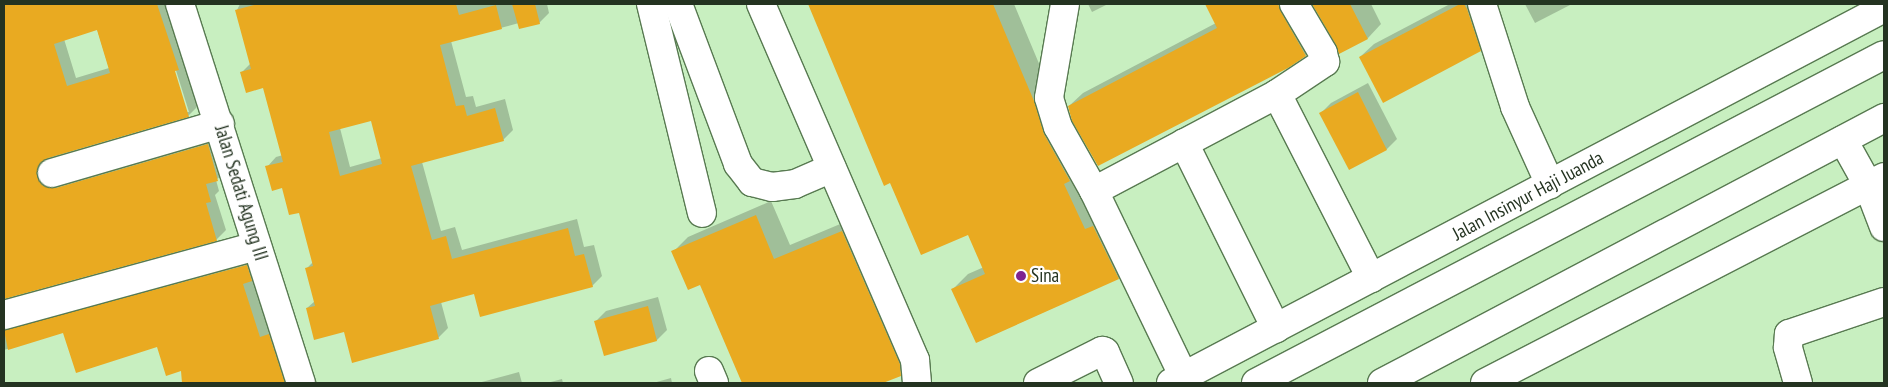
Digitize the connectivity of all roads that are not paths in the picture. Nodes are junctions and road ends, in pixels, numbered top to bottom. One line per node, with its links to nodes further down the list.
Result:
1 (180, 4): 12 (main road, Jalan Sedati Agung III)
2 (651, 4): 20 (main road)
3 (678, 4): 15 (main road)
4 (761, 4): 15 (main road)
5 (1065, 4): 19 (main road)
6 (1294, 4): 10 (main road)
7 (1482, 4): 18 (main road)
8 (1884, 8): 18 (main road, Jalan Insinyur Haji Juanda)
9 (1884, 55): 33 (main road, Jalan Insinyur Haji Juanda)
10 (1277, 94): 14 (main road); 23 (main road)
11 (1884, 118): 13 (main road)
12 (220, 124): 16 (main road); 22 (main road, Jalan Sedati Agung III)
13 (1843, 140): 17 (main road); 34 (main road)
14 (1184, 143): 19 (main road); 26 (main road)
15 (832, 168): 30 (main road)
16 (52, 173)
17 (1876, 181): 21 (main road); 27 (main road)
18 (1550, 184): 23 (main road, Jalan Insinyur Haji Juanda)
19 (1094, 191): 28 (main road)
20 (702, 213)
21 (1884, 227)
22 (257, 246): 25 (main road); 29 (main road, Jalan Sedati Agung III)
23 (1371, 278): 26 (main road, Jalan Insinyur Haji Juanda)
24 (1884, 302): 36 (main road)
25 (4, 315)
26 (1276, 328): 28 (main road, Jalan Insinyur Haji Juanda)
27 (1519, 375): 35 (main road)
28 (1177, 380)
29 (300, 383)
30 (917, 383)
31 (1038, 383): 32 (main road)
32 (1118, 383)
33 (1256, 383)
34 (1382, 383)
35 (1485, 383)
36 (1798, 383)

